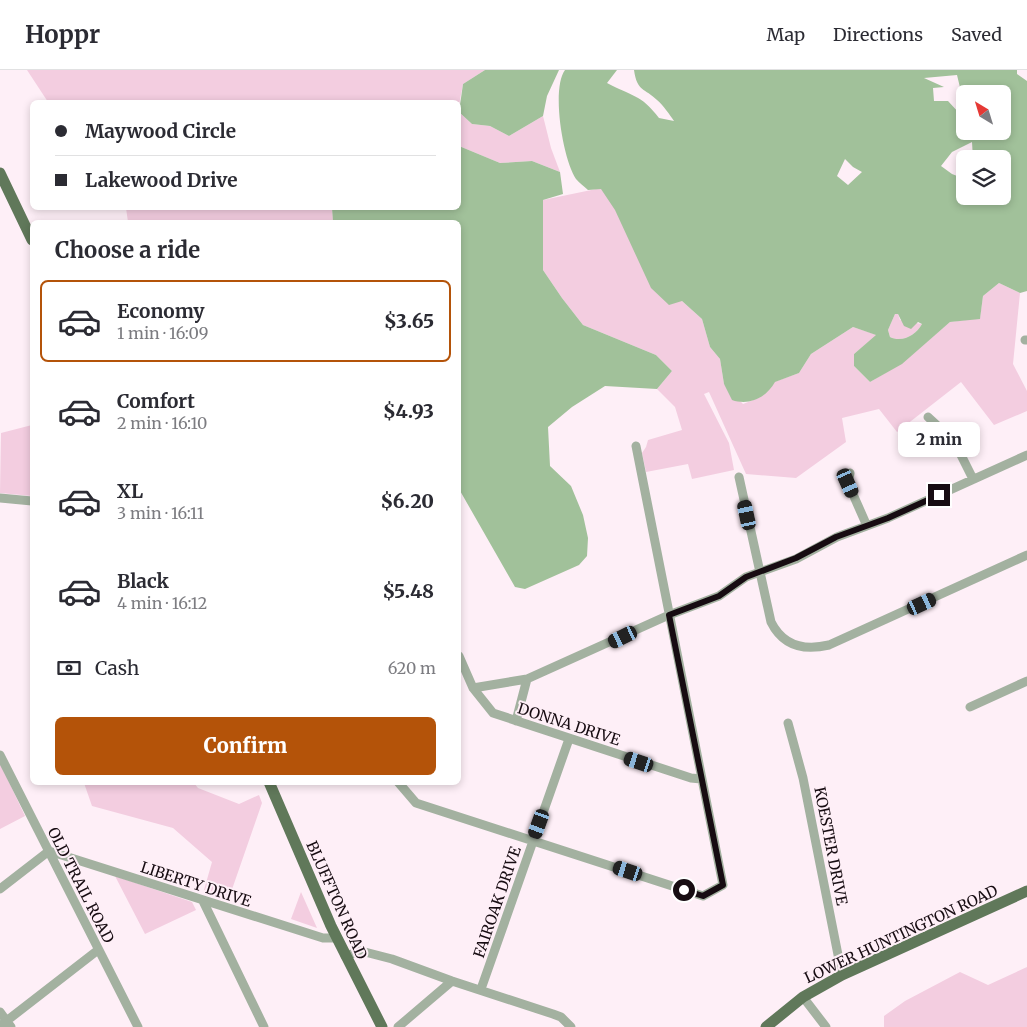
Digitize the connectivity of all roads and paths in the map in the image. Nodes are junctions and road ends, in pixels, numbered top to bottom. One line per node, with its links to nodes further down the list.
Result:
1 (0, 174): 2 (main road)
2 (30, 236)
3 (928, 417): 8 (street)
4 (636, 446): 14 (street)
5 (1027, 455): 8 (street)
6 (850, 473): 11 (street)
7 (739, 477): 13 (street)
8 (973, 479): 11 (street)
9 (0, 498): 10 (street)
10 (30, 501)
11 (866, 526): 13 (street)
12 (1027, 556): 13 (street)
13 (759, 572): 14 (street)
14 (669, 615): 16 (street); 24 (street)
15 (461, 661): 18 (street, DONNA DRIVE)
16 (527, 679): 18 (street); 20 (street)
17 (1027, 680): 19 (street)
18 (473, 688): 20 (street, DONNA DRIVE)
19 (970, 707)
20 (516, 721): 22 (street, DONNA DRIVE)
21 (788, 722): 35 (street, KOESTER DRIVE)
22 (569, 739): 24 (street, DONNA DRIVE); 27 (street, FAIROAK DRIVE)
23 (0, 755): 28 (street, OLD TRAIL ROAD)
24 (701, 779): 27 (street)
25 (270, 785): 32 (main road, BLUFFTON ROAD)
26 (401, 785): 27 (street)
27 (533, 840): 37 (street, FAIROAK DRIVE)
28 (49, 851): 29 (street); 31 (street, LIBERTY DRIVE); 33 (street, OLD TRAIL ROAD)
29 (0, 889)
30 (1027, 891): 35 (main road, LOWER HUNTINGTON ROAD)
31 (204, 901): 32 (street, LIBERTY DRIVE); 42 (street)
32 (336, 938): 34 (main road, BLUFFTON ROAD)
33 (98, 950): 40 (street); 41 (street, OLD TRAIL ROAD)
34 (345, 956): 36 (street); 43 (main road, BLUFFTON ROAD)
35 (842, 975): 38 (main road, LOWER HUNTINGTON ROAD)
36 (452, 981): 37 (street); 44 (street)
37 (481, 989): 45 (street)
38 (804, 997): 46 (main road, LOWER HUNTINGTON ROAD); 47 (street)
39 (0, 1012): 40 (street)
40 (6, 1024)
41 (138, 1027)
42 (264, 1027)
43 (382, 1027)
44 (398, 1027)
45 (571, 1027)
46 (766, 1027)
47 (826, 1027)

